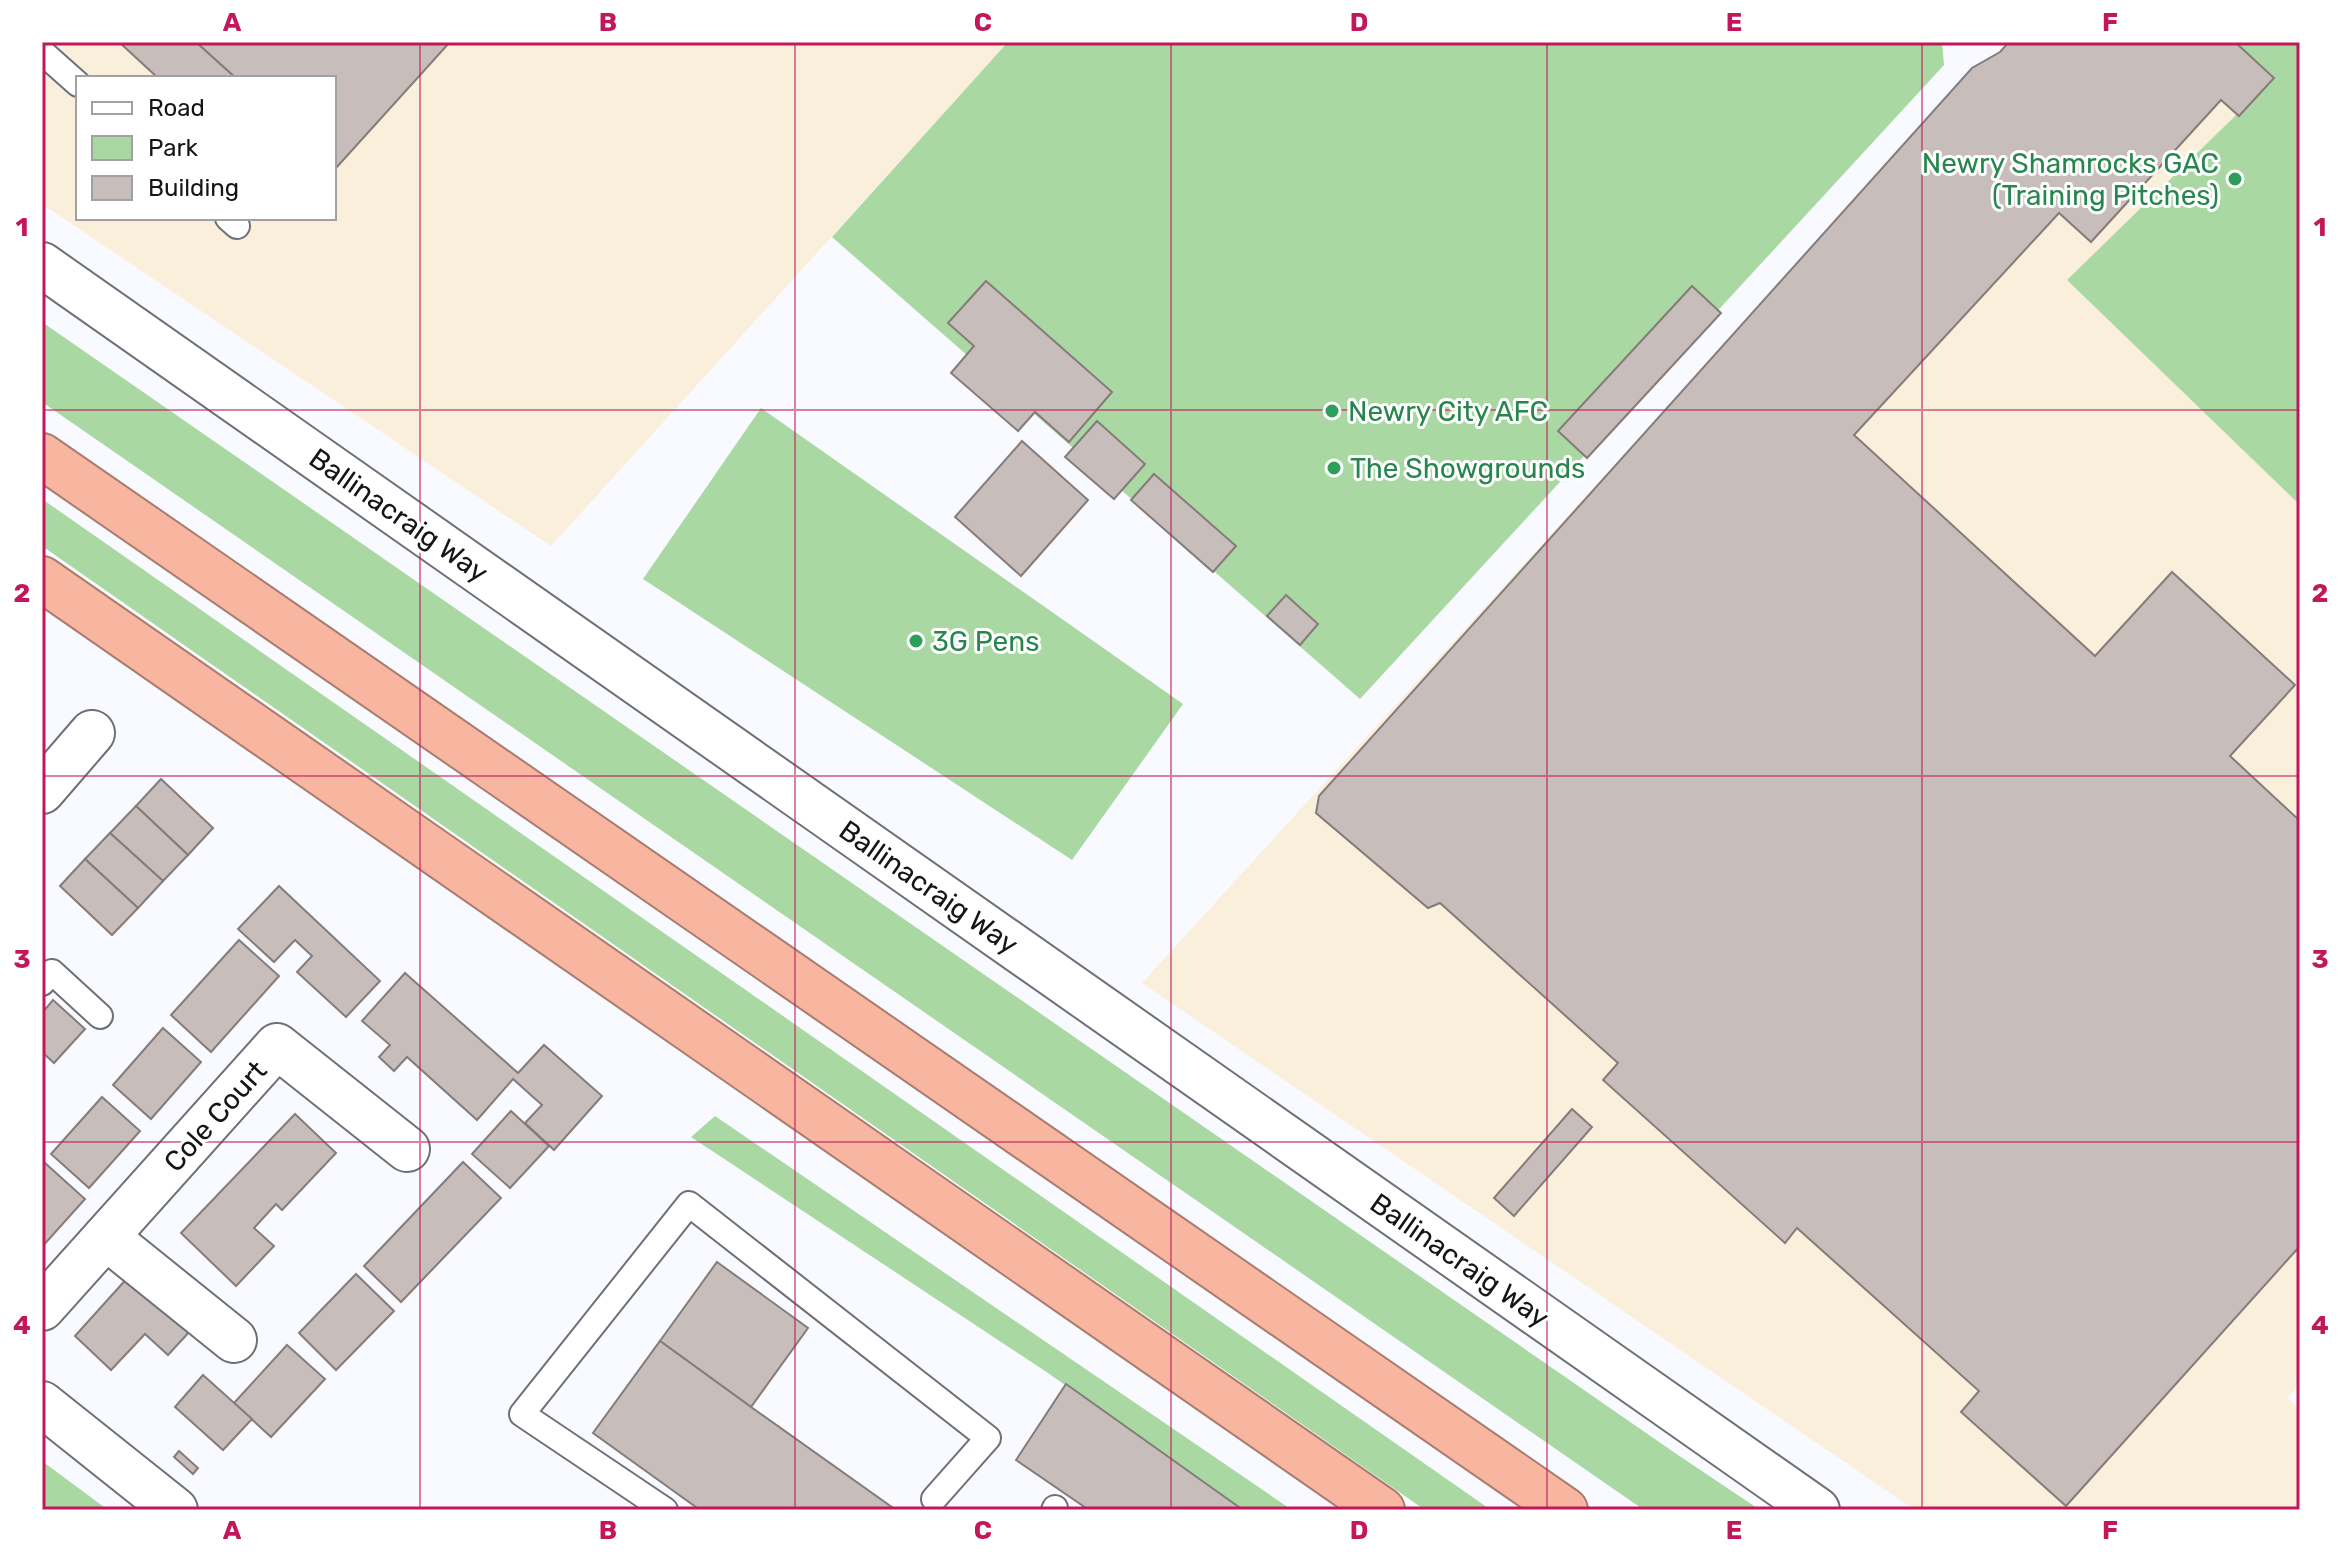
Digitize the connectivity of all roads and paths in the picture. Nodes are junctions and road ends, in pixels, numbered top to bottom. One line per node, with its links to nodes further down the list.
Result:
1 (42, 52): 2 (lane)
2 (76, 82)
3 (42, 265): 20 (street, Ballinacraig Way)
4 (42, 456): 19 (highway)
5 (42, 579): 18 (highway)
6 (92, 733): 7 (street)
7 (42, 791)
8 (42, 983): 9 (lane)
9 (100, 1016)
10 (407, 1149): 11 (street, Cole Court)
11 (106, 1237): 12 (street, Cole Court); 13 (street)
12 (42, 1308)
13 (234, 1340)
14 (42, 1404): 16 (street)
15 (934, 1499): 17 (lane)
16 (175, 1510)
17 (665, 1510)
18 (1382, 1510)
19 (1565, 1510)
20 (1817, 1510)

